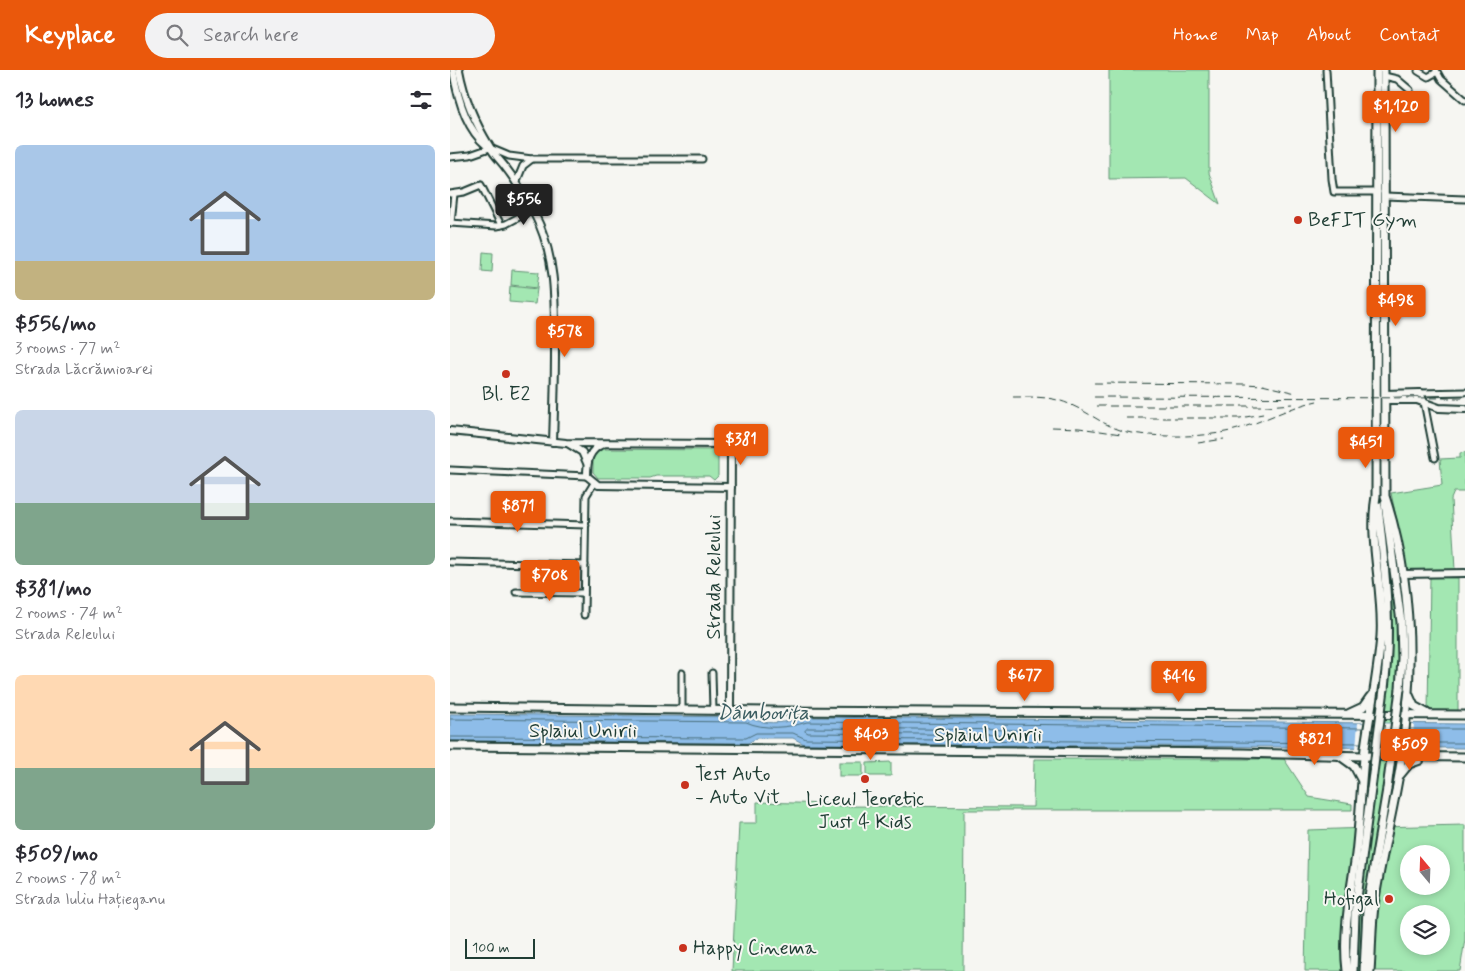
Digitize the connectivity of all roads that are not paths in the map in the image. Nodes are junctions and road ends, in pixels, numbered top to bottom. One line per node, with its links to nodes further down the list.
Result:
1 (455, 70): 11 (street)
2 (1326, 70): 17 (street)
3 (1378, 70): 17 (main road)
4 (1418, 71): 5 (street)
5 (1437, 71): 8 (street)
6 (1384, 73): 7 (street); 10 (main road)
7 (1410, 90)
8 (1465, 100)
9 (1416, 117): 10 (street)
10 (1385, 118): 17 (main road)
11 (490, 148): 12 (street); 13 (street); 15 (street)
12 (450, 157)
13 (532, 159): 14 (street); 15 (street)
14 (702, 159)
15 (516, 183): 19 (street)
16 (452, 194): 20 (street); 21 (street)
17 (1381, 194): 18 (street); 24 (main road); 37 (main road)
18 (1465, 200)
19 (532, 210): 21 (street); 28 (street)
20 (451, 223): 21 (street)
21 (503, 224)
22 (1465, 392): 23 (street)
23 (1420, 394): 24 (street); 25 (street)
24 (1385, 397): 25 (street); 38 (main road)
25 (1424, 402): 26 (street); 31 (street)
26 (1465, 410)
27 (450, 431): 28 (street)
28 (553, 442): 29 (street)
29 (566, 443): 30 (street); 32 (street)
30 (604, 444): 32 (street); 36 (street, Strada Releului)
31 (1435, 458)
32 (587, 463): 34 (street)
33 (450, 470): 34 (street)
34 (587, 476): 35 (street)
35 (594, 483): 36 (street); 40 (street)
36 (731, 487): 55 (street, Strada Releului)
37 (1376, 496): 50 (main road); 70 (main road, bridge)
38 (1385, 496): 43 (main road); 71 (main road, bridge)
39 (450, 521): 40 (street)
40 (586, 525): 42 (street)
41 (450, 562): 42 (street)
42 (585, 565): 46 (street)
43 (1402, 574): 44 (street); 51 (main road)
44 (1465, 574)
45 (516, 592): 46 (street)
46 (584, 593): 47 (street)
47 (584, 615)
48 (682, 673): 53 (street)
49 (712, 673): 54 (street)
50 (1374, 687): 56 (main road); 57 (main road)
51 (1408, 692): 58 (main road); 59 (main road)
52 (450, 707): 53 (main road, Splaiul Unirii)
53 (682, 710): 54 (main road, Splaiul Unirii)
54 (713, 710): 55 (main road, Splaiul Unirii)
55 (730, 710): 56 (main road, Splaiul Unirii)
56 (1344, 715): 57 (main road, Splaiul Unirii)
57 (1369, 715): 58 (main road, Splaiul Unirii); 63 (main road)
58 (1406, 715): 59 (main road, Splaiul Unirii); 64 (main road)
59 (1432, 715): 60 (main road, Splaiul Unirii)
60 (1465, 715)
61 (450, 746): 62 (main road, Splaiul Unirii)
62 (1339, 756): 63 (main road, Splaiul Unirii); 68 (main road)
63 (1364, 756): 64 (main road, Splaiul Unirii); 68 (main road)
64 (1402, 757): 65 (main road, Splaiul Unirii); 67 (main road)
65 (1438, 757): 66 (main road, Splaiul Unirii); 67 (main road)
66 (1465, 757)
67 (1398, 781): 72 (main road)
68 (1362, 782): 69 (main road)
69 (1347, 971)
70 (1353, 971)
71 (1364, 971)
72 (1370, 971)

